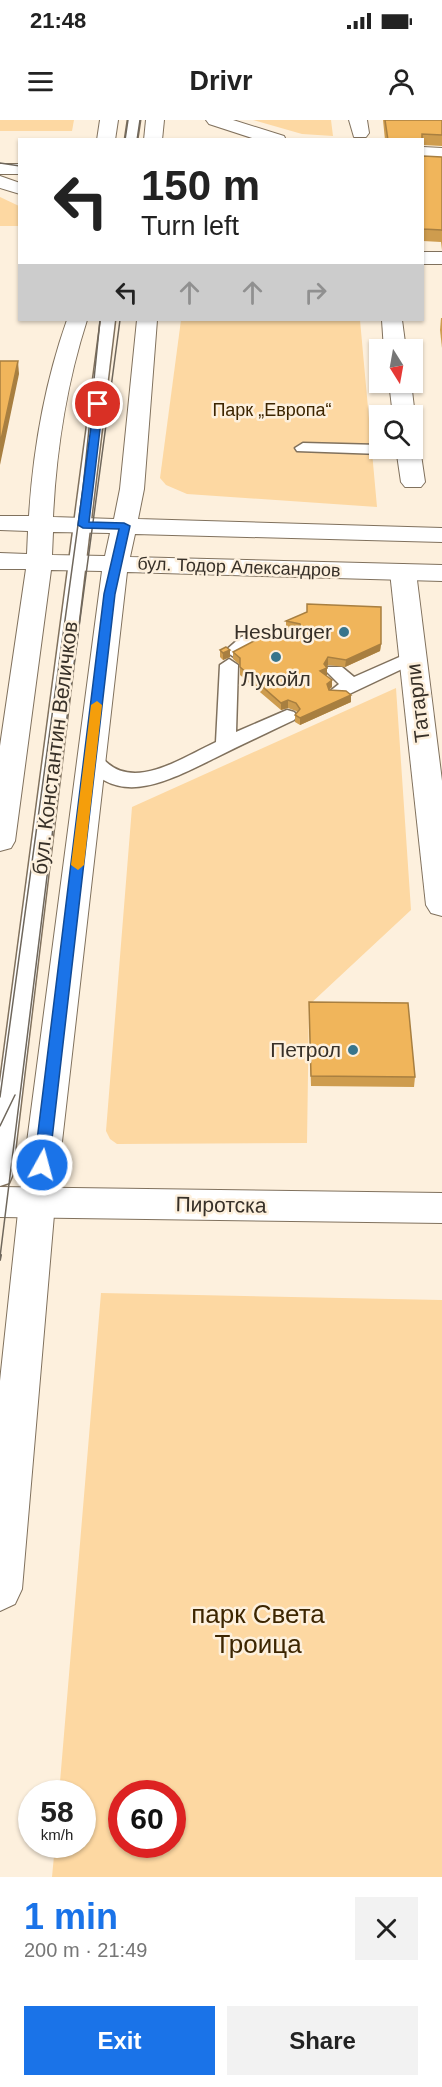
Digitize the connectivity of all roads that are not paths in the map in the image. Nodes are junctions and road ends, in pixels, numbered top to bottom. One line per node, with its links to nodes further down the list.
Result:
1 (109, 120): 5 (main road)
2 (134, 120): 6 (lane)
3 (155, 120): 7 (main road)
4 (214, 120): 8 (main road)
5 (106, 138)
6 (131, 138)
7 (153, 138)
8 (272, 138)
9 (424, 152): 10 (main road)
10 (442, 153)
11 (424, 162): 12 (lane)
12 (442, 163)
13 (0, 169): 14 (main road)
14 (18, 169)
15 (0, 182): 16 (main road)
16 (18, 188)
17 (424, 258): 18 (main road)
18 (442, 258)
19 (77, 321): 29 (main road, бул. Константин Величков)
20 (108, 321): 30 (lane, бул. Константин Величков)
21 (147, 321): 31 (main road, бул. Константин Величков)
22 (392, 321): 23 (main road)
23 (395, 339)
24 (303, 448): 25 (lane)
25 (369, 449)
26 (410, 459): 27 (main road)
27 (413, 482)
28 (0, 523): 29 (main road, бул. Тодор Александров)
29 (41, 524): 30 (main road, бул. Тодор Александров); 34 (main road, бул. Константин Величков)
30 (83, 525): 31 (main road, бул. Тодор Александров); 35 (lane, бул. Константин Величков)
31 (124, 526): 32 (main road, бул. Тодор Александров); 36 (main road, бул. Константин Величков)
32 (442, 535)
33 (0, 561): 34 (main road, бул. Тодор Александров)
34 (38, 561): 35 (main road, бул. Тодор Александров); 45 (main road, бул. Константин Величков)
35 (78, 563): 36 (main road, бул. Тодор Александров); 47 (lane, бул. Константин Величков)
36 (116, 564): 37 (main road, бул. Тодор Александров); 44 (main road, бул. Константин Величков)
37 (403, 572): 38 (main road, бул. Тодор Александров); 40 (main road, Татарли)
38 (442, 573)
39 (292, 637): 43 (lane)
40 (412, 657): 41 (lane); 46 (main road, Татарли)
41 (335, 671)
42 (287, 716): 43 (lane)
43 (226, 745): 44 (lane)
44 (90, 757): 48 (main road, бул. Константин Величков)
45 (0, 842)
46 (442, 904)
47 (0, 1176)
48 (18, 1203): 49 (main road, Пиротска); 50 (main road, бул. Константин Величков)
49 (442, 1208)
50 (0, 1589)

